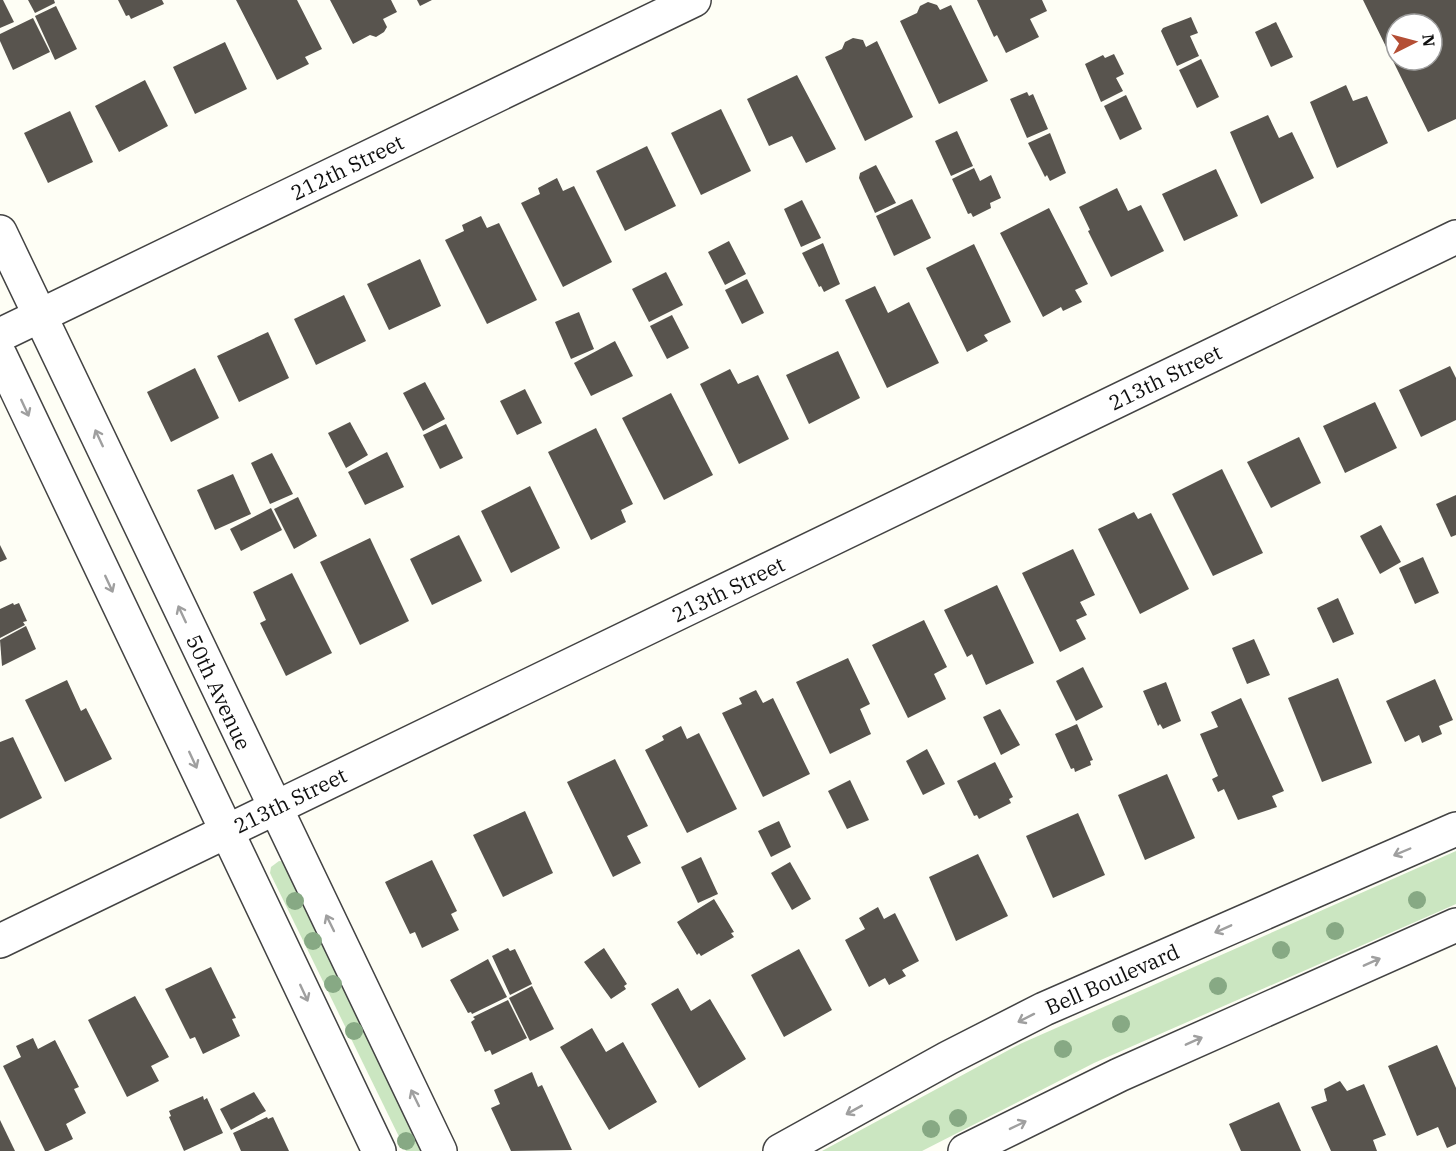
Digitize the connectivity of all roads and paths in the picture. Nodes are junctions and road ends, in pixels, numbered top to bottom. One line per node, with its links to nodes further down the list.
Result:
1 (694, 0): 4 (street, 212th Street)
2 (0, 232): 4 (street, 50th Avenue)
3 (1456, 237): 7 (street, 213th Street)
4 (40, 315): 5 (street, 212th Street); 7 (street, 50th Avenue, one-way to 4)
5 (0, 335)
6 (0, 355): 9 (street, one-way to 9)
7 (274, 807): 9 (street, 213th Street); 13 (street, 50th Avenue, one-way to 7)
8 (1456, 829): 14 (street, Bell Boulevard, one-way to 14)
9 (226, 831): 11 (street, 213th Street); 12 (street, one-way to 12)
10 (1456, 925): 15 (street, one-way to 10)
11 (0, 941)
12 (379, 1151)
13 (440, 1151)
14 (780, 1151)
15 (966, 1151)

